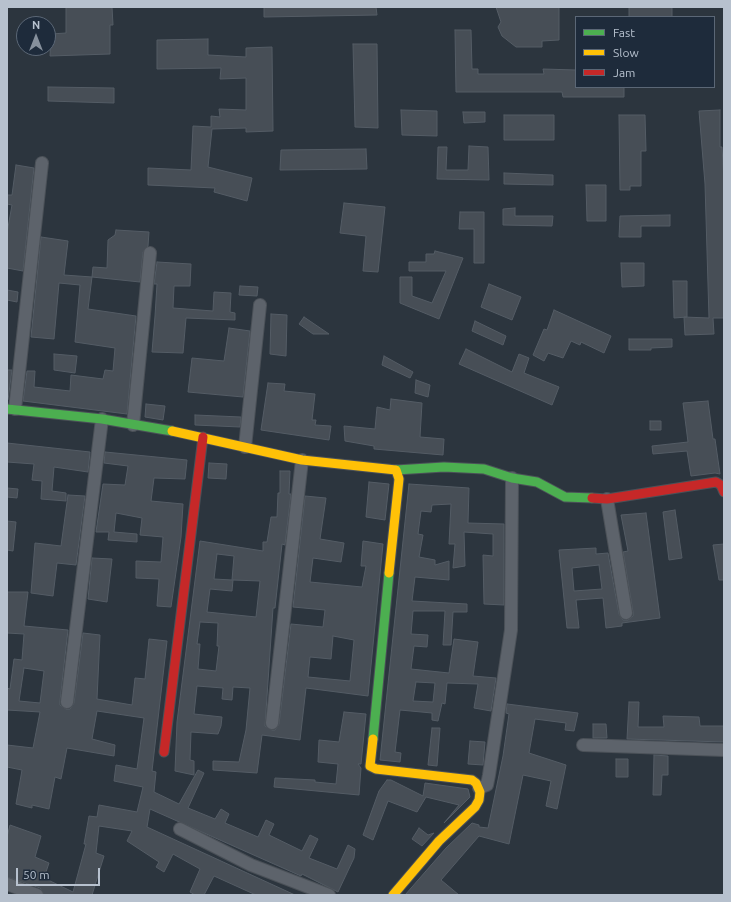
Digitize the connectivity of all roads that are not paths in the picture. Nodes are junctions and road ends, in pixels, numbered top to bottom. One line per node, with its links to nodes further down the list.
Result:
1 (42, 163): 4 (street)
2 (150, 253): 6 (street)
3 (260, 305): 8 (street)
4 (11, 409): 5 (street)
5 (102, 419): 6 (street); 15 (street)
6 (133, 425): 7 (street)
7 (203, 437): 8 (street); 19 (street)
8 (245, 447): 9 (street)
9 (302, 460): 10 (street); 16 (street)
10 (396, 470): 11 (street); 20 (street)
11 (512, 478): 13 (street); 20 (street)
12 (724, 492): 13 (street)
13 (608, 499): 14 (street)
14 (626, 612)
15 (67, 702)
16 (272, 723)
17 (583, 745): 18 (street)
18 (724, 750)
19 (164, 752)
20 (479, 788): 25 (street)
21 (180, 828): 24 (street)
22 (7, 884): 23 (street)
23 (37, 895)
24 (328, 895)
25 (393, 895)

